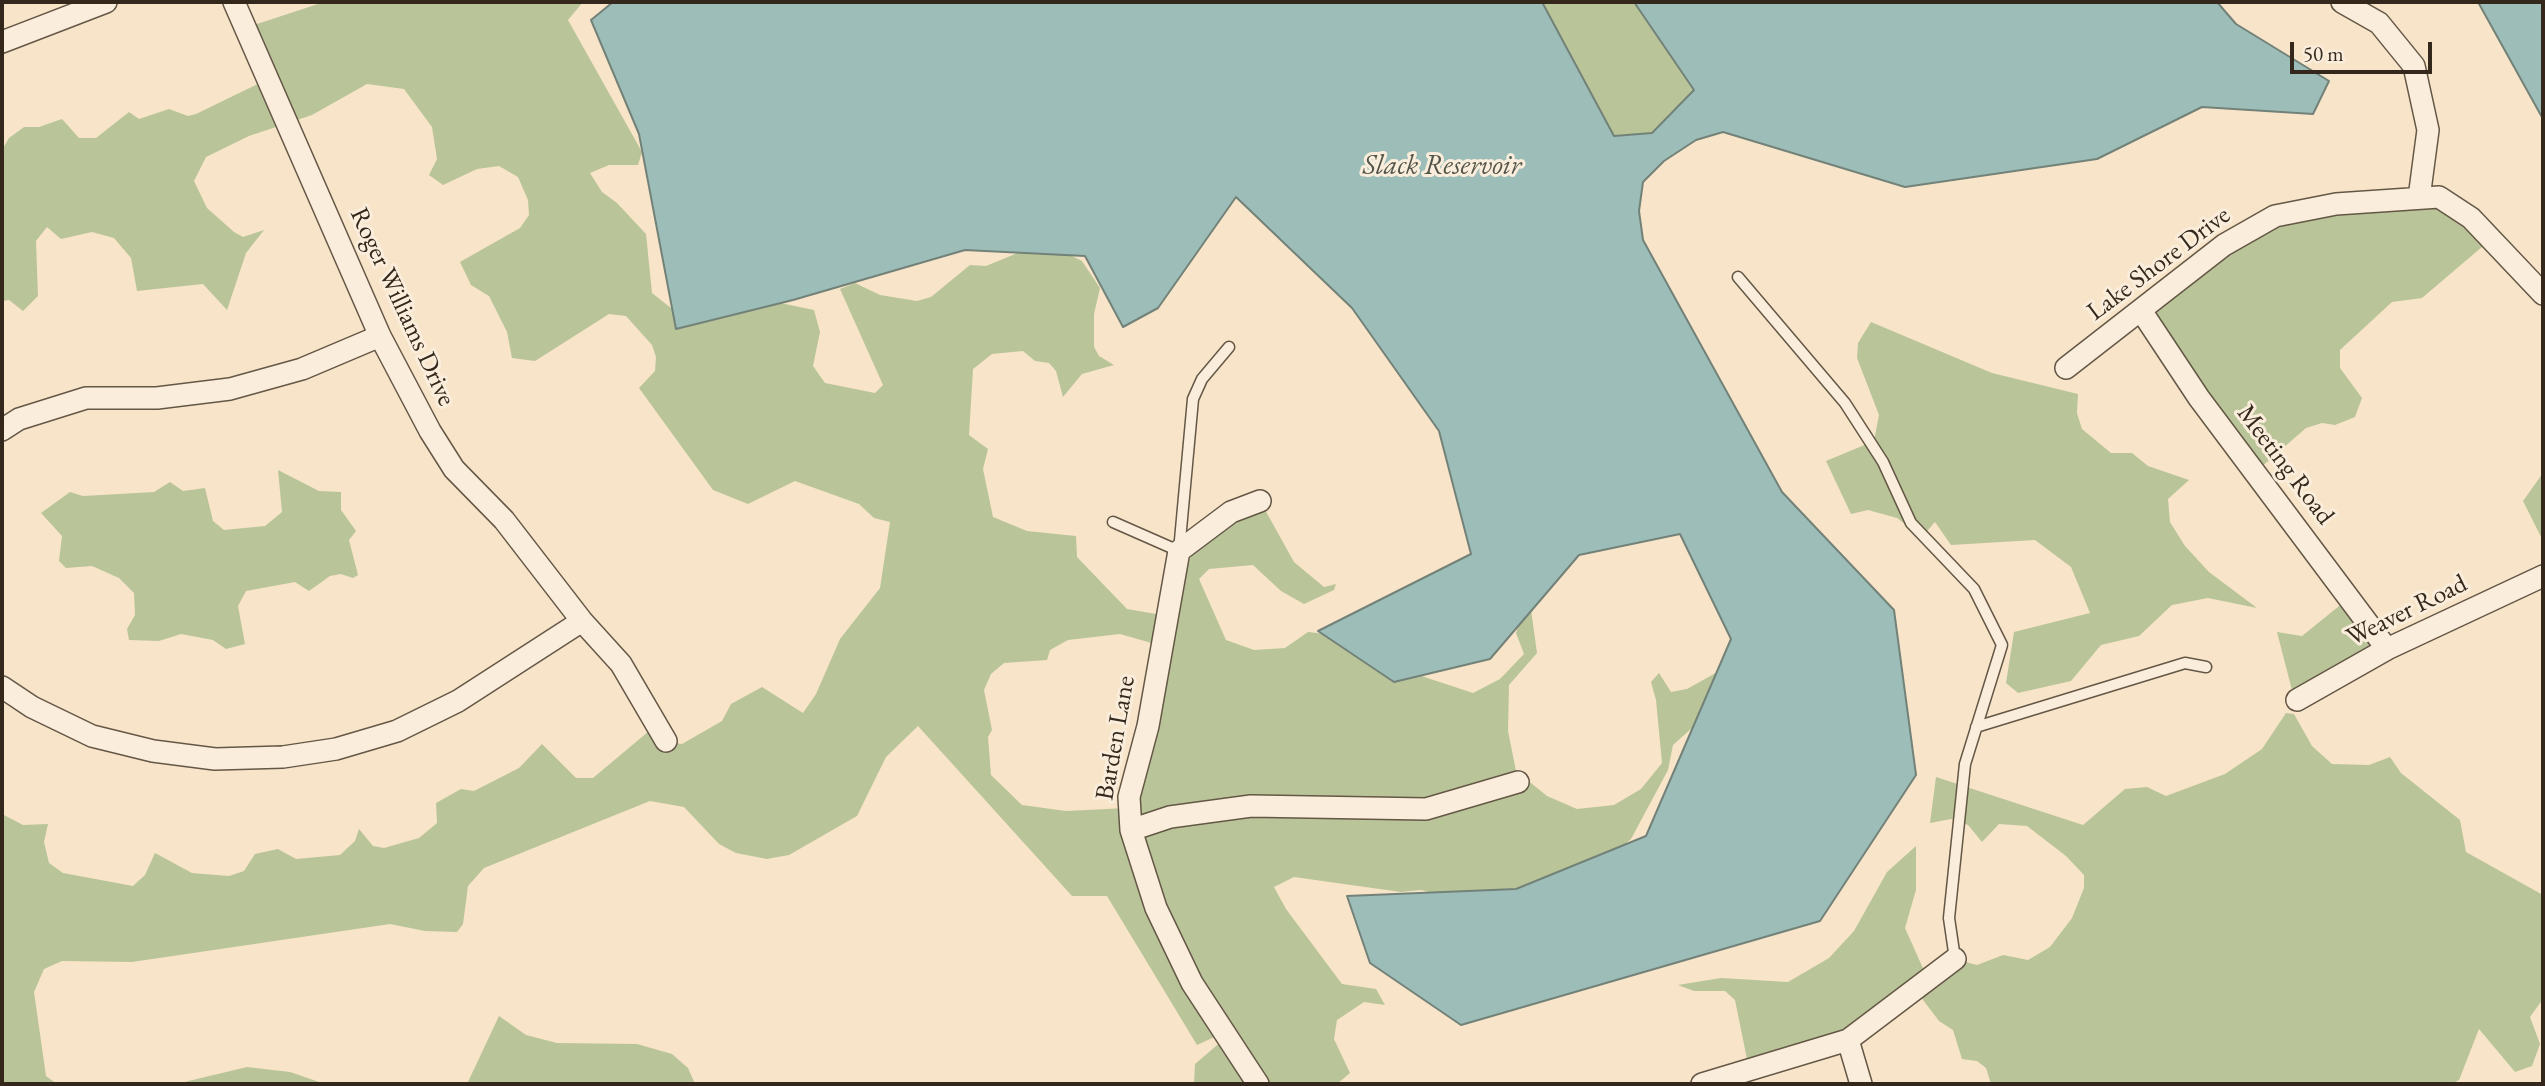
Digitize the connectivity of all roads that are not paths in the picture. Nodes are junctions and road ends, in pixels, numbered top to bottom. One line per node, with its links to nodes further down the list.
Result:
1 (106, 2): 4 (street)
2 (234, 2): 9 (street, Roger Williams Drive)
3 (2342, 2): 5 (street)
4 (2, 41)
5 (2419, 198): 7 (street, Lake Shore Drive); 8 (street, Lake Shore Drive)
6 (1738, 277): 22 (lane)
7 (2543, 294)
8 (2142, 312): 11 (street, Lake Shore Drive); 18 (street, Meeting Road)
9 (380, 337): 12 (street); 17 (street, Roger Williams Drive)
10 (1229, 347): 15 (lane)
11 (2066, 368)
12 (2, 430)
13 (1260, 501): 15 (street)
14 (1113, 522): 15 (lane)
15 (1179, 551): 25 (street, Barden Lane)
16 (2543, 576): 18 (street, Weaver Road)
17 (582, 621): 20 (street); 23 (street, Roger Williams Drive)
18 (2387, 649): 21 (street, Weaver Road)
19 (2206, 667): 22 (lane)
20 (2, 687)
21 (2297, 700)
22 (1976, 727): 26 (lane)
23 (666, 741)
24 (1518, 782): 25 (street)
25 (1131, 830): 28 (street, Barden Lane)
26 (1955, 958): 27 (street)
27 (1848, 1040): 29 (street); 30 (street)
28 (1258, 1084)
29 (1702, 1084)
30 (1861, 1084)

